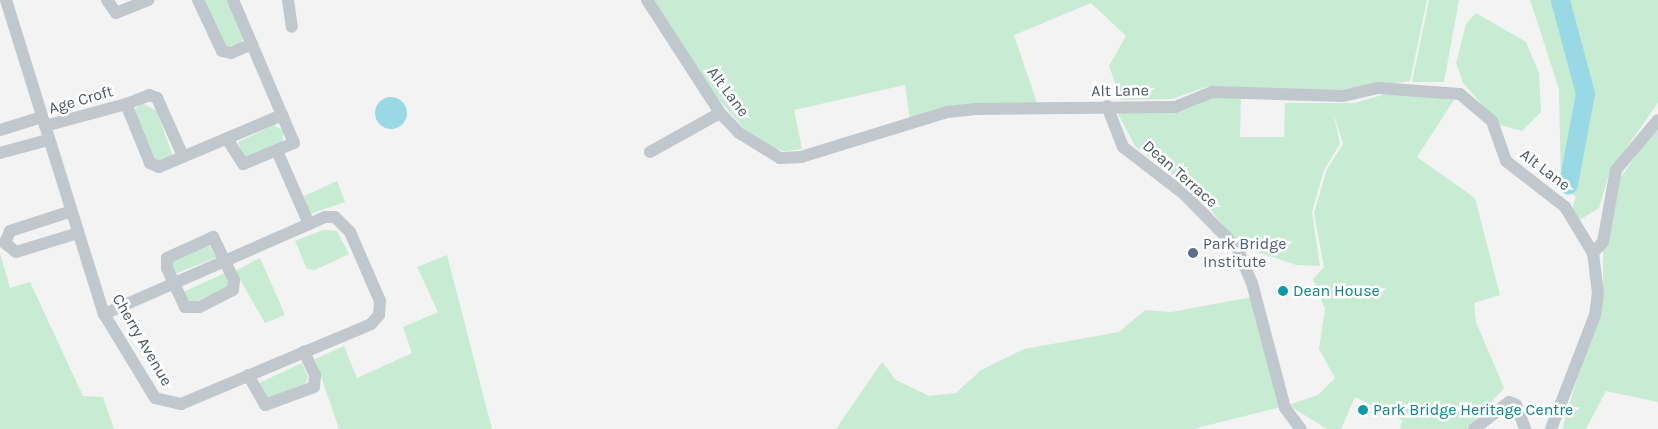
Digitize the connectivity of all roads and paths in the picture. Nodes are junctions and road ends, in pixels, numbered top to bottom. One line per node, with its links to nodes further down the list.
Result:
1 (107, 0): 2 (street)
2 (149, 0)
3 (198, 0): 9 (street)
4 (233, 0): 9 (street)
5 (288, 0): 8 (street)
6 (647, 0): 12 (street, Alt Lane)
7 (4, 2): 15 (street, Cherry Avenue)
8 (292, 27)
9 (252, 44): 13 (street)
10 (126, 104): 15 (street, Age Croft); 22 (street, Age Croft); 22 (street, Age Croft)
11 (1107, 106): 12 (street, Alt Lane); 26 (street, Alt Lane); 32 (street, Dean Terrace)
12 (720, 113): 20 (street)
13 (282, 115): 17 (street, Age Croft); 19 (street)
14 (1658, 120): 26 (street)
15 (43, 122): 16 (street); 18 (street, Cherry Avenue)
16 (0, 130)
17 (228, 139): 19 (street); 22 (street, Age Croft)
18 (48, 140): 21 (street); 23 (street, Cherry Avenue)
19 (277, 151): 24 (street)
20 (650, 152)
21 (0, 153)
22 (183, 156)
23 (69, 212): 25 (street, Cherry Avenue); 25 (street)
24 (309, 224): 27 (street); 30 (street, Cherry Avenue)
25 (75, 234): 29 (street, Cherry Avenue)
26 (1593, 253): 35 (street)
27 (226, 261): 28 (street); 28 (street); 28 (street)
28 (174, 284): 29 (street)
29 (104, 314): 31 (street, Cherry Avenue)
30 (304, 351): 31 (street, Cherry Avenue); 31 (street)
31 (248, 375)
32 (1301, 429)
33 (1474, 429): 34 (street)
34 (1525, 429)
35 (1551, 429)

